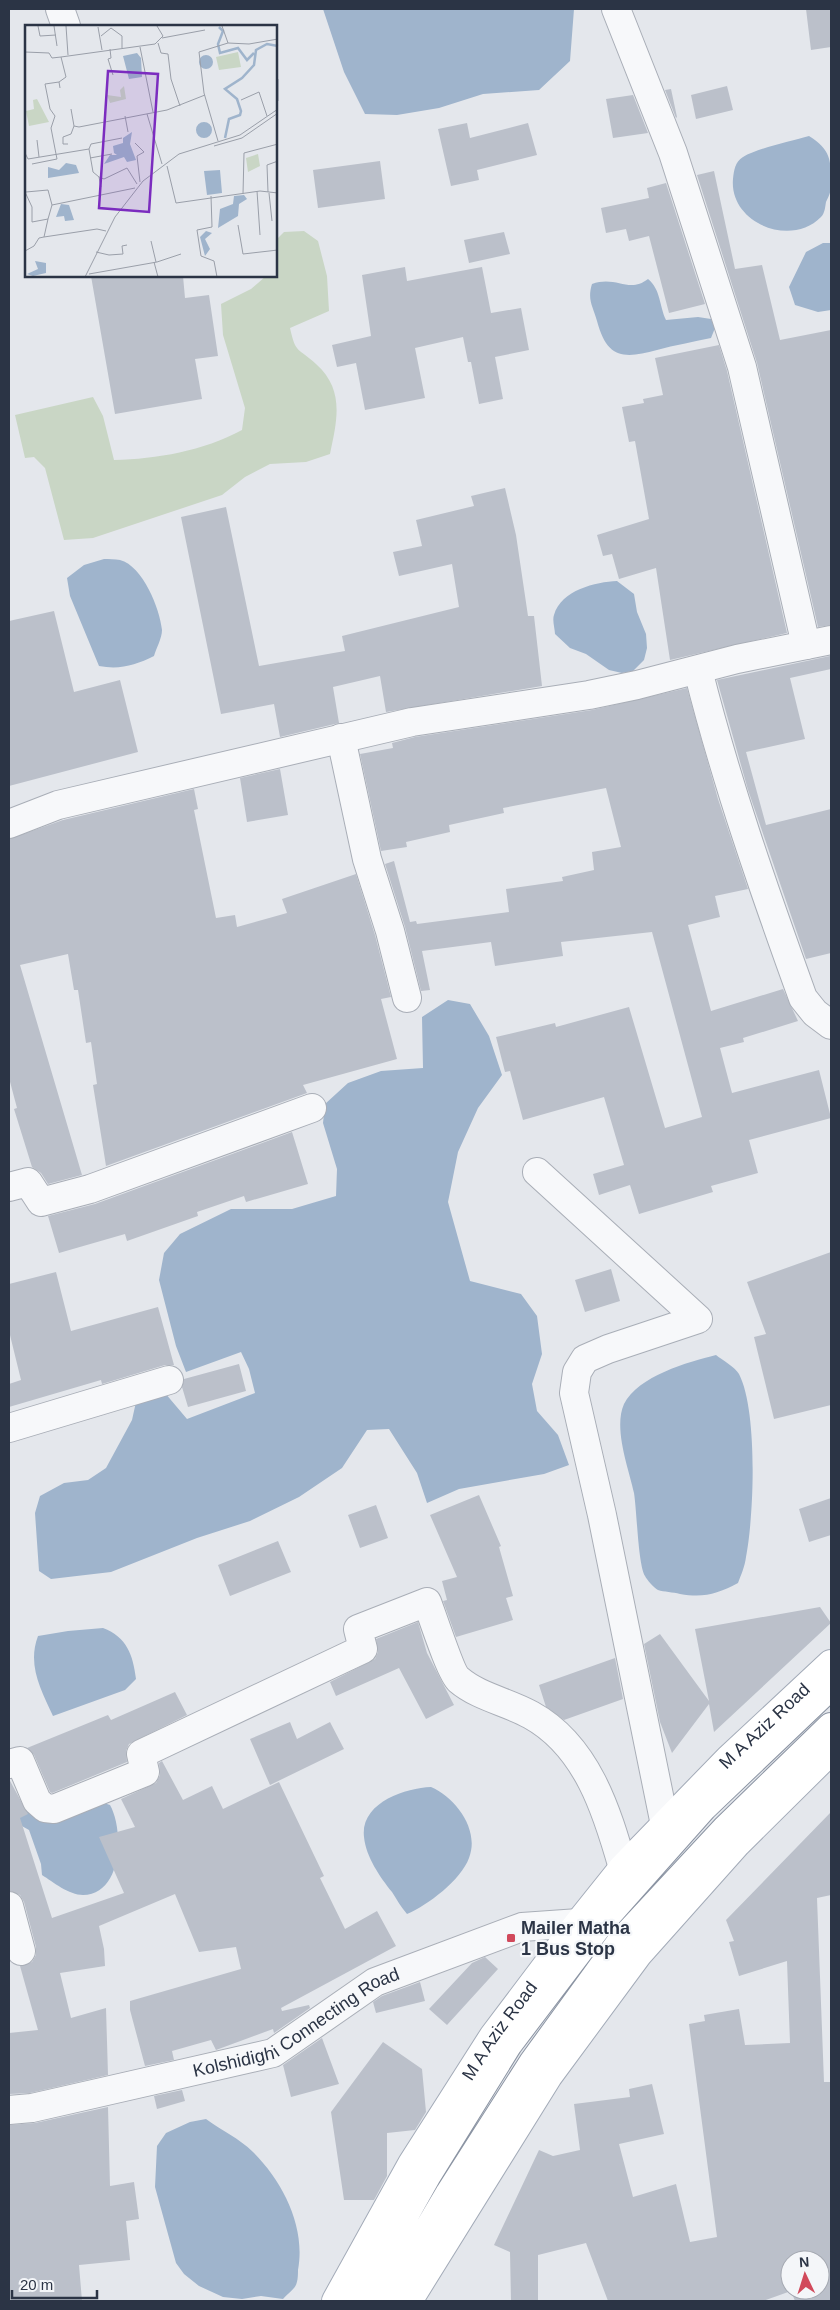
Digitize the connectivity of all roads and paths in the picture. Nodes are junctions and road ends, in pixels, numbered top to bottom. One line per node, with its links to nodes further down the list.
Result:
1 (60, 9): 3 (street)
2 (616, 9): 4 (street)
3 (66, 25)
4 (819, 643): 5 (street)
5 (698, 670): 6 (street); 9 (street)
6 (341, 738): 7 (street); 8 (street)
7 (9, 824)
8 (407, 998)
9 (831, 1025)
10 (312, 1108): 12 (street)
11 (537, 1172): 20 (street)
12 (9, 1187)
13 (169, 1380): 14 (street)
14 (9, 1428)
15 (831, 1664): 20 (main road, M A Aziz Road)
16 (831, 1685): 27 (main road)
17 (831, 1727): 28 (main road)
18 (831, 1750): 29 (main road)
19 (9, 1764): 21 (street)
20 (665, 1825): 21 (main road, M A Aziz Road)
21 (623, 1868): 23 (main road, M A Aziz Road)
22 (9, 1906): 24 (street)
23 (578, 1923): 25 (street, Kolshidighi Connecting Road); 26 (main road, M A Aziz Road)
24 (21, 1951)
25 (9, 2110)
26 (336, 2301)
27 (356, 2301)
28 (386, 2301)
29 (408, 2301)

